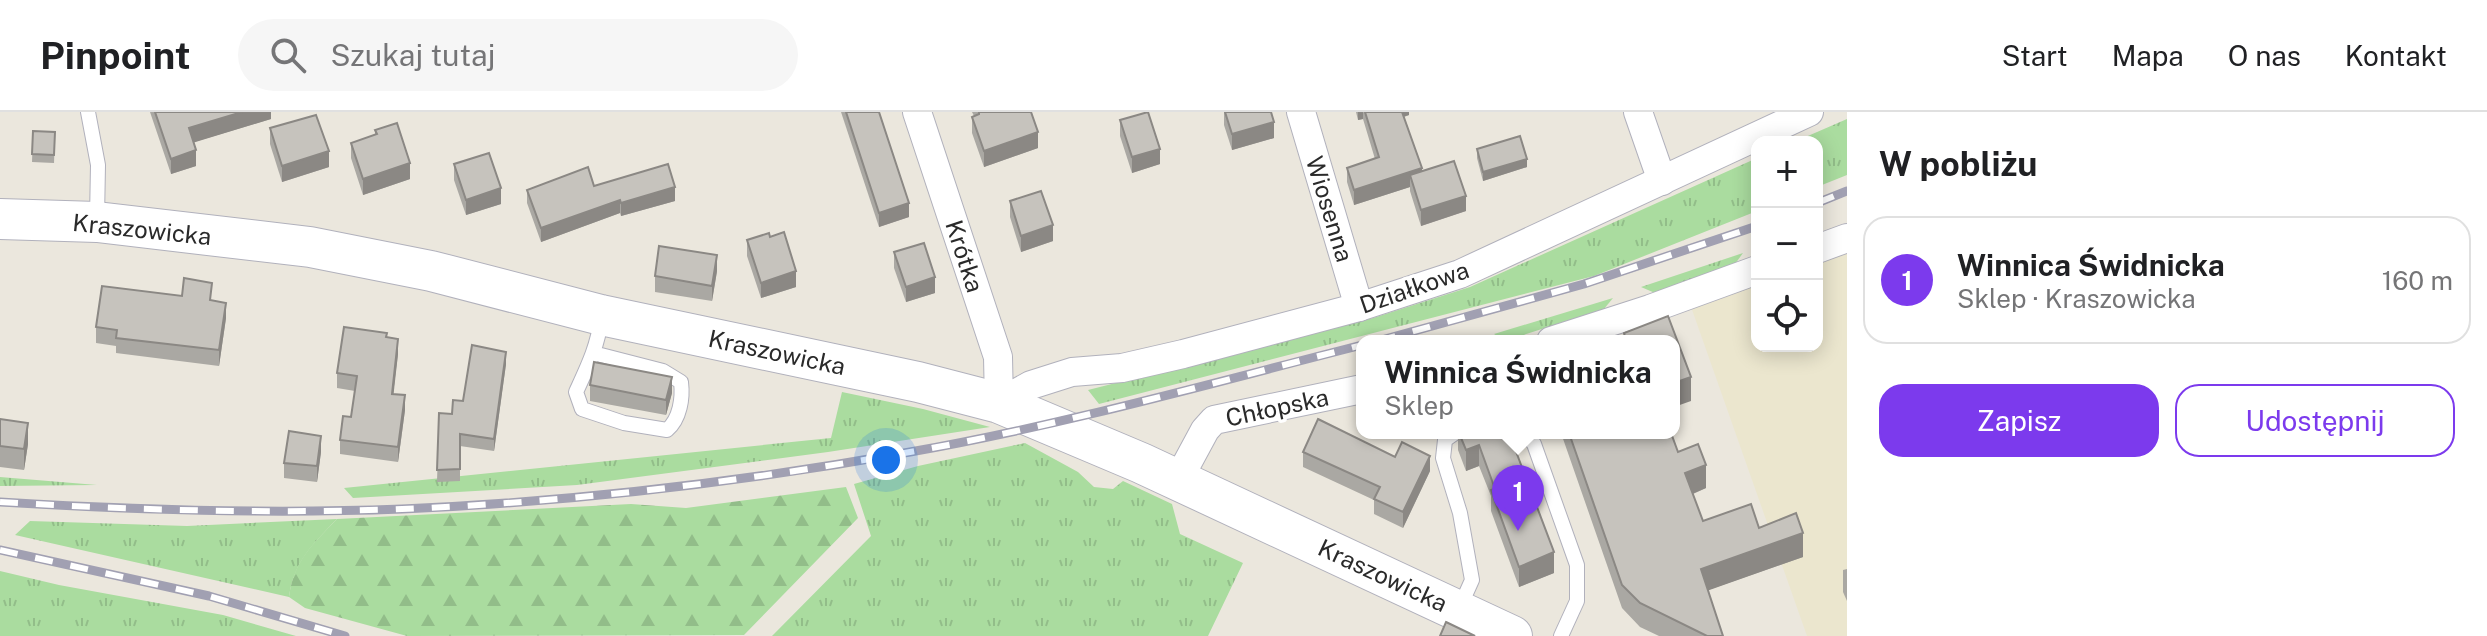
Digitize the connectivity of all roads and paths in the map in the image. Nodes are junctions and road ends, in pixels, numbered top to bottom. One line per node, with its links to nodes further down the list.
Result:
1 (88, 112): 8 (lane)
2 (917, 112): 17 (street, Krótka)
3 (1301, 112): 12 (street, Wiosenna)
4 (1638, 112): 6 (street)
5 (1809, 112): 6 (street, Działkowa)
6 (1662, 181): 12 (street, Działkowa)
7 (0, 219): 8 (street, Kraszowicka)
8 (97, 222): 13 (street, Kraszowicka)
9 (1847, 238): 10 (street)
10 (1823, 247)
11 (1751, 272): 14 (street)
12 (1359, 307): 17 (street, Działkowa)
13 (601, 315): 15 (lane); 17 (street, Kraszowicka)
14 (1568, 335)
15 (593, 353): 15 (lane)
16 (1356, 390): 20 (street, Chłopska)
17 (999, 403): 20 (street, Kraszowicka)
18 (1446, 439): 21 (lane)
19 (1530, 439): 23 (lane)
20 (1178, 480): 21 (street, Kraszowicka)
21 (1458, 611): 22 (street, Kraszowicka)
22 (1512, 636)
23 (1561, 636)

